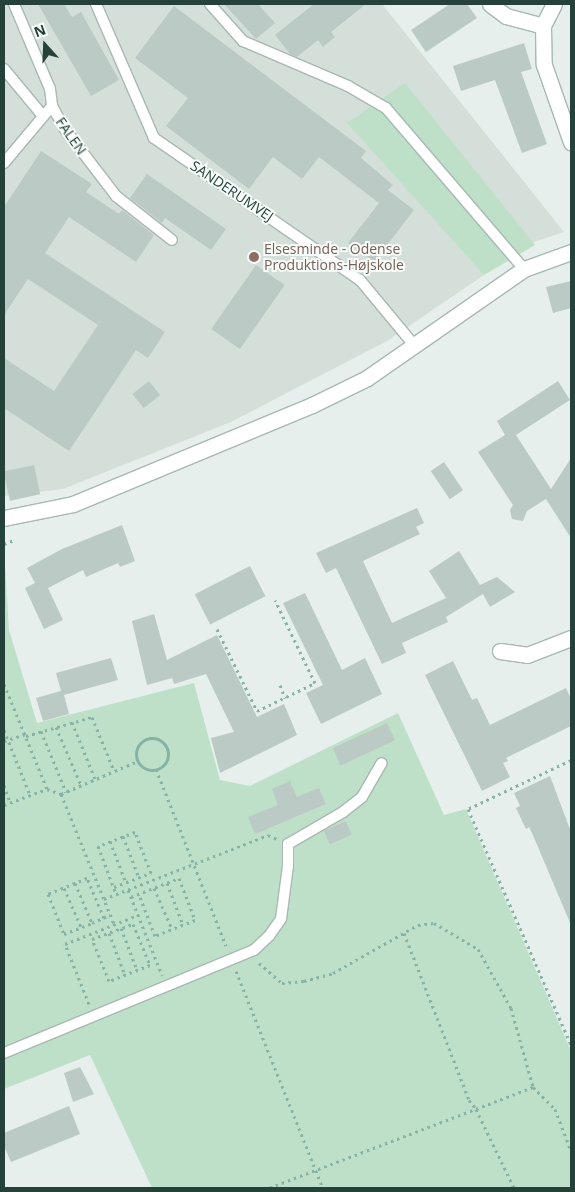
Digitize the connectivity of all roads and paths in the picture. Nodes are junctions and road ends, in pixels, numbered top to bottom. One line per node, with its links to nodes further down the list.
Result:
1 (14, 4): 8 (lane, FALEN)
2 (96, 4): 15 (lane, SANDERUMVEJ)
3 (210, 4): 14 (lane)
4 (490, 4): 6 (street)
5 (554, 4): 6 (street)
6 (543, 26): 10 (street)
7 (4, 69): 9 (lane)
8 (52, 106): 9 (lane); 12 (lane, FALEN)
9 (43, 116): 11 (lane)
10 (571, 142)
11 (4, 162)
12 (172, 240)
13 (571, 252): 14 (street)
14 (524, 269): 15 (street)
15 (414, 345): 16 (street)
16 (4, 518)
17 (12, 541): 18 (path)
18 (4, 544)
19 (275, 600): 25 (path)
20 (217, 629): 25 (path)
21 (571, 638): 22 (street)
22 (500, 651)
23 (4, 684): 30 (path)
24 (280, 686): 25 (path)
25 (285, 698)
26 (72, 722): 27 (path); 36 (path); 37 (path)
27 (56, 727): 29 (path); 39 (path)
28 (4, 730): 31 (path)
29 (41, 731): 30 (path); 41 (path)
30 (25, 735): 31 (path); 40 (path)
31 (6, 740): 43 (path)
32 (571, 760): 81 (path)
33 (138, 761): 35 (path); 35 (path); 36 (path)
34 (382, 763): 48 (lane)
35 (156, 769): 49 (path)
36 (114, 771): 37 (path)
37 (96, 779): 39 (path)
38 (4, 785): 44 (path)
39 (81, 785): 41 (path)
40 (47, 789): 42 (path); 43 (path)
41 (66, 792): 42 (path)
42 (61, 794): 61 (path)
43 (30, 795): 44 (path)
44 (10, 802): 45 (path)
45 (4, 805)
46 (123, 836): 47 (path); 50 (path); 50 (path)
47 (110, 841): 52 (path); 54 (path)
48 (288, 844): 49 (path); 75 (lane)
49 (194, 863): 57 (path); 76 (path)
50 (139, 878): 52 (path)
51 (75, 883): 55 (path); 64 (path); 66 (path)
52 (126, 883): 54 (path)
53 (167, 883): 56 (path); 69 (path); 69 (path)
54 (114, 887): 58 (path)
55 (64, 888): 70 (path); 70 (path)
56 (154, 888): 59 (path); 72 (path)
57 (128, 890): 58 (path); 60 (path)
58 (116, 894): 61 (path)
59 (139, 894): 60 (path); 72 (path)
60 (131, 897): 63 (path)
61 (104, 900): 62 (path)
62 (110, 915): 64 (path); 67 (path)
63 (138, 915): 65 (path); 67 (path)
64 (104, 918): 66 (path)
65 (140, 921): 68 (path); 79 (path)
66 (92, 923): 70 (path)
67 (114, 924): 80 (path)
68 (133, 924): 71 (path); 77 (path)
69 (183, 925): 72 (path)
70 (80, 927)
71 (121, 928): 73 (path); 77 (path)
72 (172, 929)
73 (109, 933): 78 (path); 78 (path)
74 (404, 933): 75 (path); 83 (path); 84 (path)
75 (254, 950): 76 (lane)
76 (231, 959): 79 (lane); 86 (path)
77 (137, 970): 78 (path)
78 (125, 975)
79 (166, 986): 80 (lane)
80 (94, 1016): 82 (lane)
81 (571, 1045)
82 (4, 1053)
83 (533, 1087): 84 (path); 85 (path)
84 (476, 1108): 86 (path); 89 (path)
85 (571, 1151)
86 (316, 1170): 87 (path); 88 (path)
87 (268, 1188)
88 (324, 1188)
89 (514, 1188)

